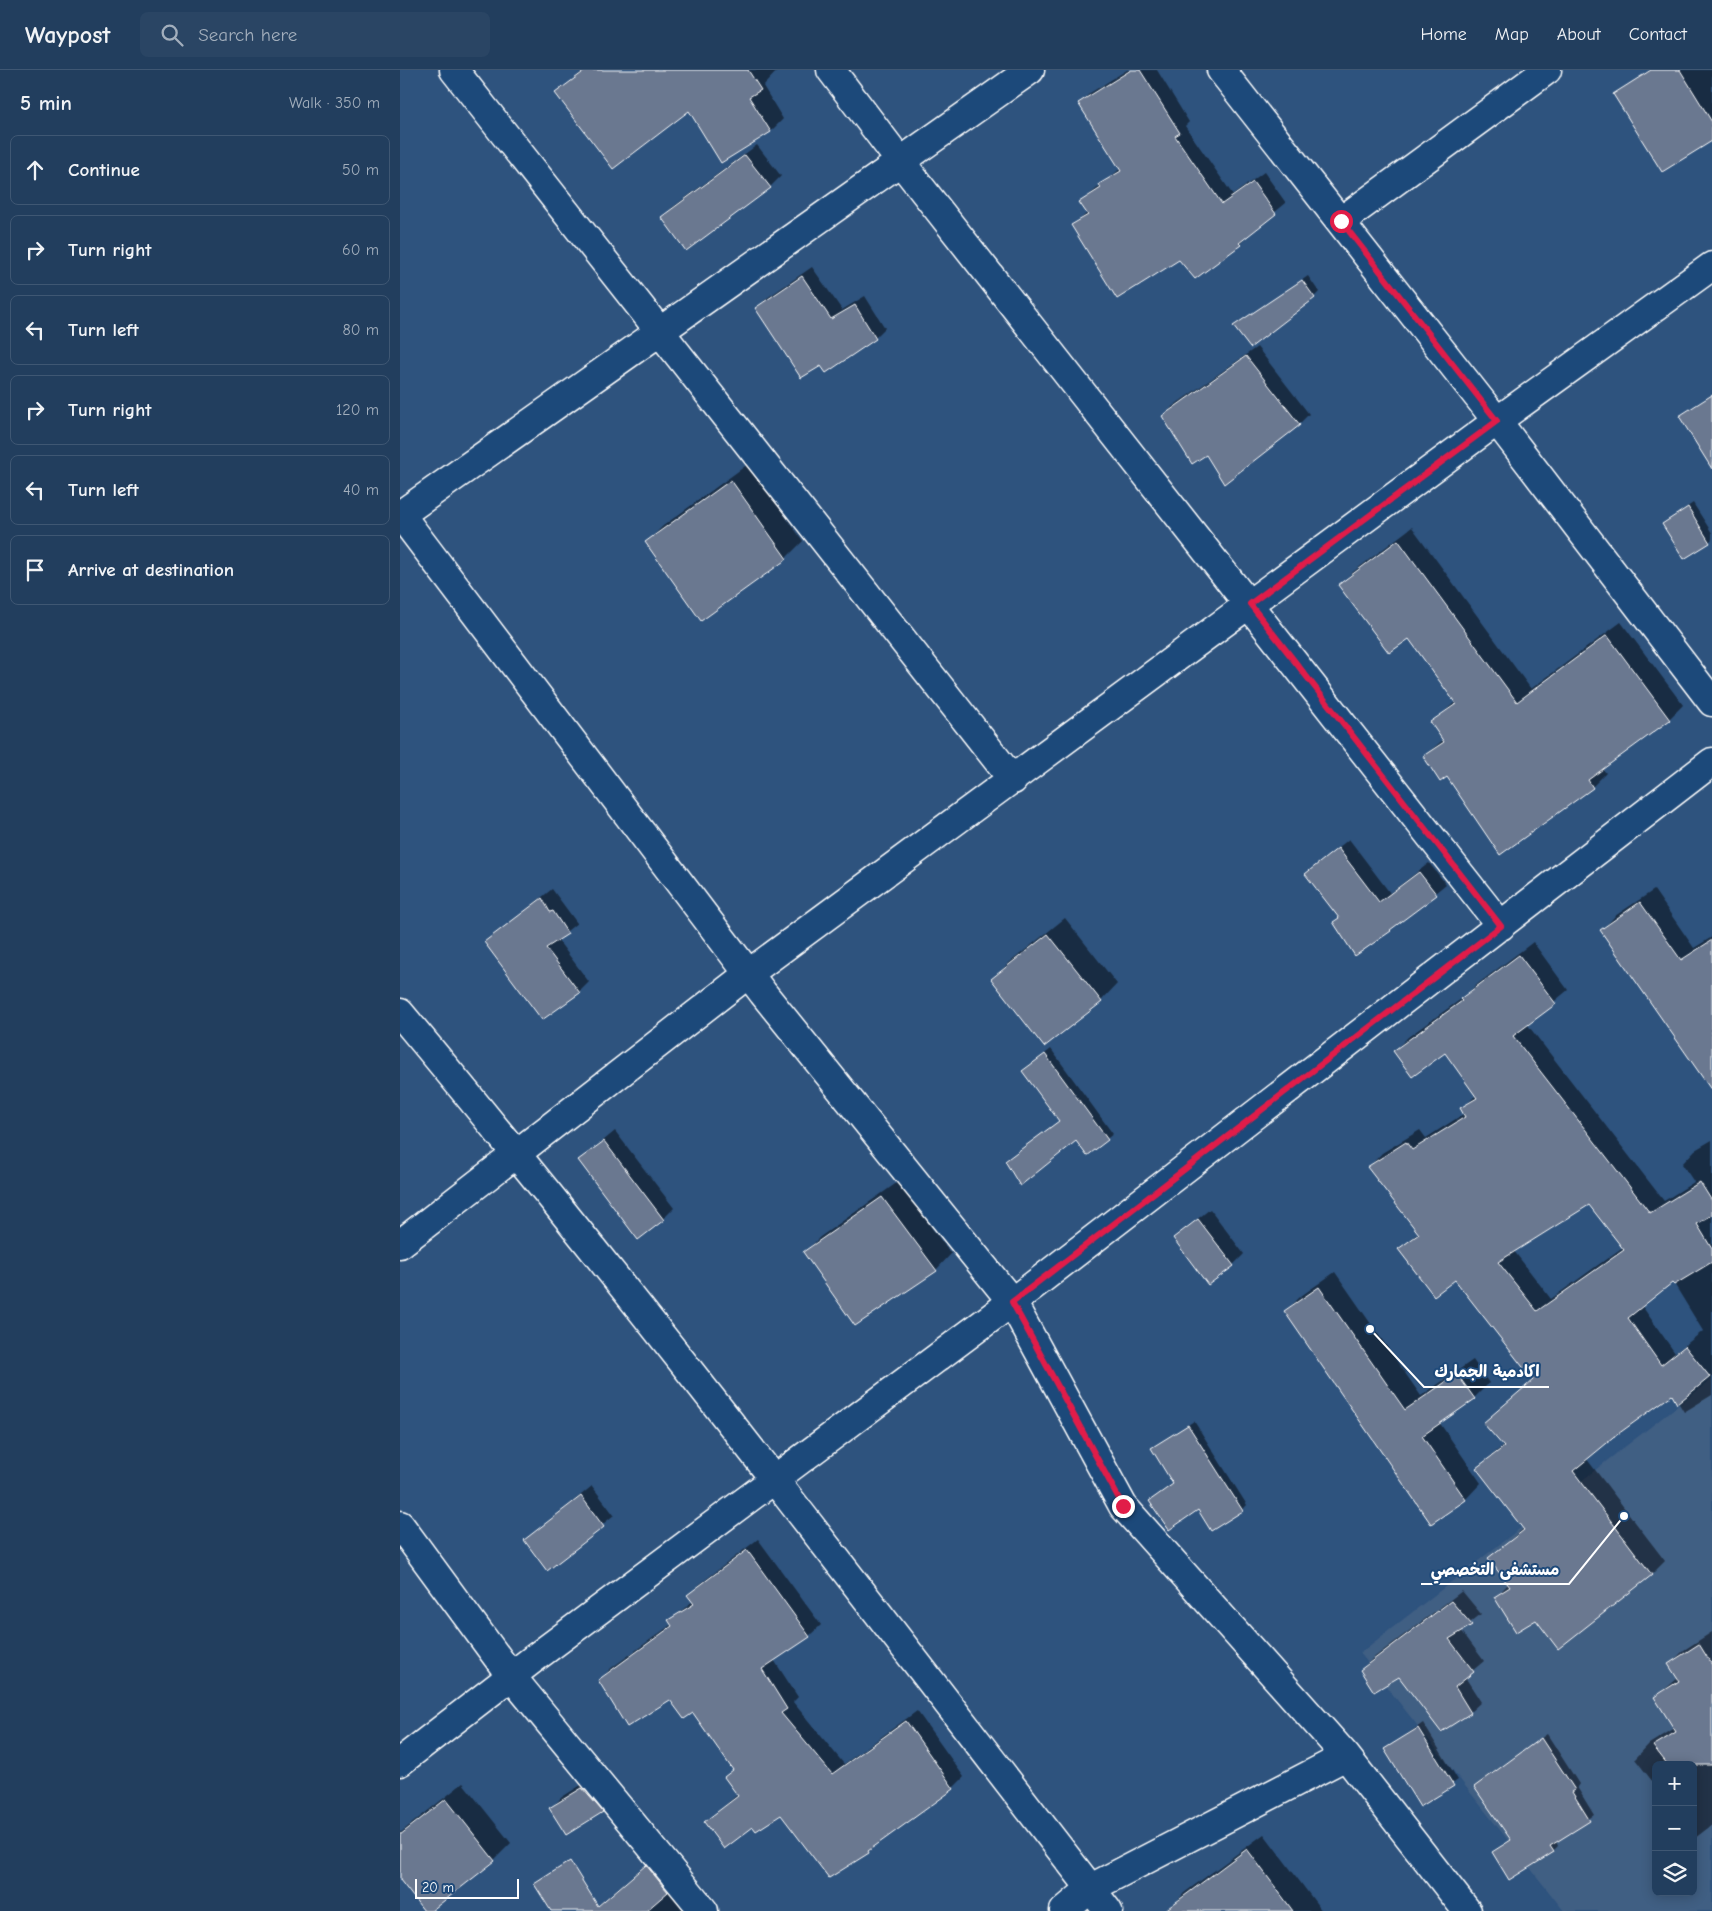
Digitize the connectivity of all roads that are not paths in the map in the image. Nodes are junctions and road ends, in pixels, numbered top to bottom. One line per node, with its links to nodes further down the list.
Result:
1 (454, 70): 9 (street)
2 (831, 70): 6 (street)
3 (1030, 70): 6 (street)
4 (1222, 70): 7 (street)
5 (1547, 70): 7 (street)
6 (900, 161): 9 (street); 12 (street)
7 (1341, 221): 10 (street)
8 (1712, 266): 10 (street)
9 (658, 331): 11 (street); 15 (street)
10 (1497, 421): 12 (street); 13 (street)
11 (400, 515): 17 (street)
12 (1250, 604): 15 (street); 16 (street)
13 (1712, 702)
14 (1712, 762): 16 (street)
15 (1013, 780): 17 (street)
16 (1501, 926): 21 (street)
17 (748, 974): 19 (street); 21 (street)
18 (400, 1013): 19 (street)
19 (518, 1154): 20 (street); 22 (street)
20 (400, 1244)
21 (1012, 1302): 22 (street); 25 (street)
22 (776, 1479): 24 (street); 27 (street)
23 (400, 1525): 24 (street)
24 (511, 1676): 26 (street); 28 (street)
25 (1346, 1756): 27 (street); 31 (street)
26 (400, 1762)
27 (1091, 1888): 29 (street); 30 (street)
28 (704, 1911)
29 (1064, 1911)
30 (1108, 1911)
31 (1467, 1911)

